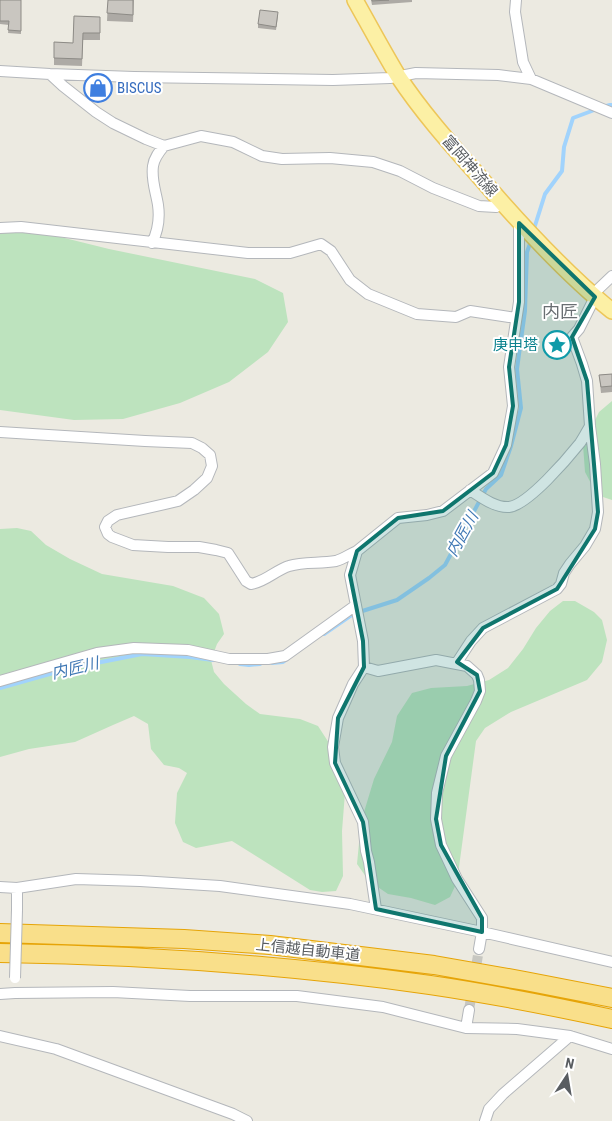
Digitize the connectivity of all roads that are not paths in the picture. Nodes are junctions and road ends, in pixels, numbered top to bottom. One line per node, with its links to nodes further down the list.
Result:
1 (354, 0): 5 (main road, 富岡神流線)
2 (516, 0): 6 (street)
3 (0, 71): 4 (street)
4 (50, 74): 5 (street); 8 (street)
5 (398, 76): 6 (street); 9 (main road, 富岡神流線)
6 (530, 79): 7 (street)
7 (612, 114)
8 (164, 146): 9 (street); 12 (street)
9 (502, 203): 10 (main road, 富岡神流線)
10 (519, 223): 14 (main road, 富岡神流線); 16 (street)
11 (0, 228): 12 (street)
12 (152, 243): 16 (street)
13 (612, 276): 14 (street)
14 (593, 296): 15 (main road, 富岡神流線); 17 (street)
15 (612, 311)
16 (516, 318): 19 (street)
17 (590, 426): 19 (street); 22 (street)
18 (0, 432): 20 (street)
19 (470, 490): 20 (street)
20 (356, 550): 21 (street)
21 (356, 605): 23 (street); 24 (street)
22 (456, 664): 23 (street); 29 (street)
23 (364, 667): 27 (street)
24 (0, 681)
25 (0, 886): 26 (street)
26 (17, 888): 27 (street); 35 (street, bridge)
27 (376, 910): 29 (street)
28 (0, 923): 31 (highway)
29 (482, 932): 32 (street); 34 (street)
30 (0, 933): 31 (highway, 上信越自動車道)
31 (270, 945): 37 (highway, 上信越自動車道)
32 (479, 949)
33 (0, 952): 39 (highway, 上信越自動車道)
34 (612, 962)
35 (15, 993): 36 (street); 40 (street)
36 (0, 994)
37 (612, 998)
38 (469, 1010): 40 (street)
39 (612, 1019)
40 (466, 1028): 42 (street)
41 (0, 1036): 44 (street)
42 (570, 1036): 43 (street); 45 (street)
43 (612, 1049)
44 (247, 1121)
45 (485, 1121)

